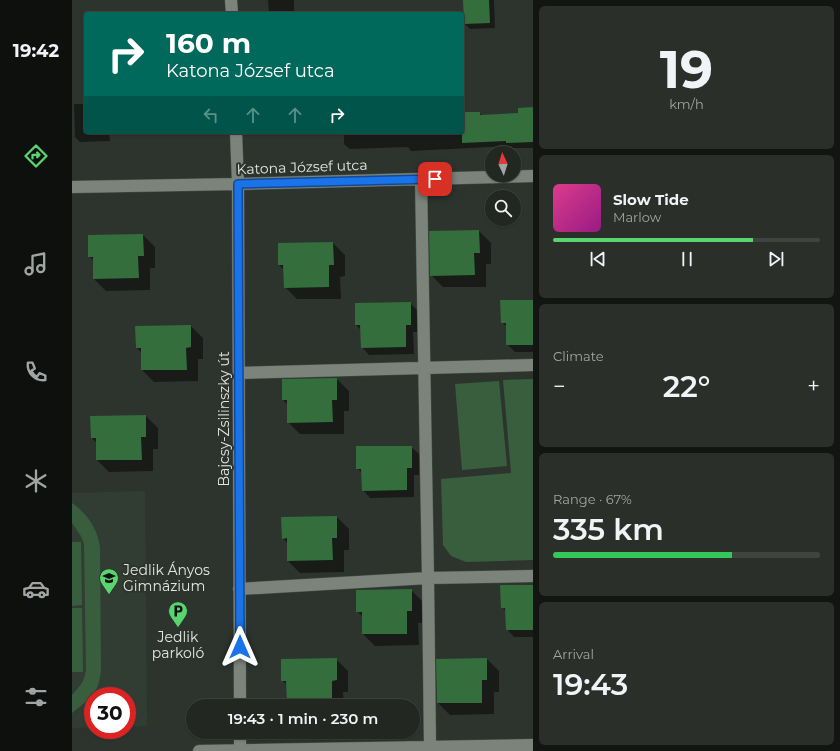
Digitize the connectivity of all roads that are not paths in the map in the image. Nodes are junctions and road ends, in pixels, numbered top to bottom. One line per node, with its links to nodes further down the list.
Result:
1 (232, 0): 2 (street)
2 (232, 12)
3 (236, 134): 6 (street, Bajcsy-Zsilinszky út)
4 (533, 176): 5 (street, Katona József utca)
5 (421, 179): 6 (street, Katona József utca); 9 (street)
6 (238, 184): 7 (street, Katona József utca); 10 (street, Bajcsy-Zsilinszky út)
7 (72, 187)
8 (533, 365): 9 (street)
9 (424, 368): 10 (street); 12 (street)
10 (238, 373): 13 (street, Bajcsy-Zsilinszky út)
11 (533, 576): 12 (street)
12 (428, 578): 13 (street); 17 (street)
13 (239, 589): 14 (street, Bajcsy-Zsilinszky út)
14 (240, 699)
15 (240, 739): 19 (street)
16 (533, 745): 17 (street)
17 (430, 746): 19 (street)
18 (199, 751): 19 (street)
19 (240, 751)

